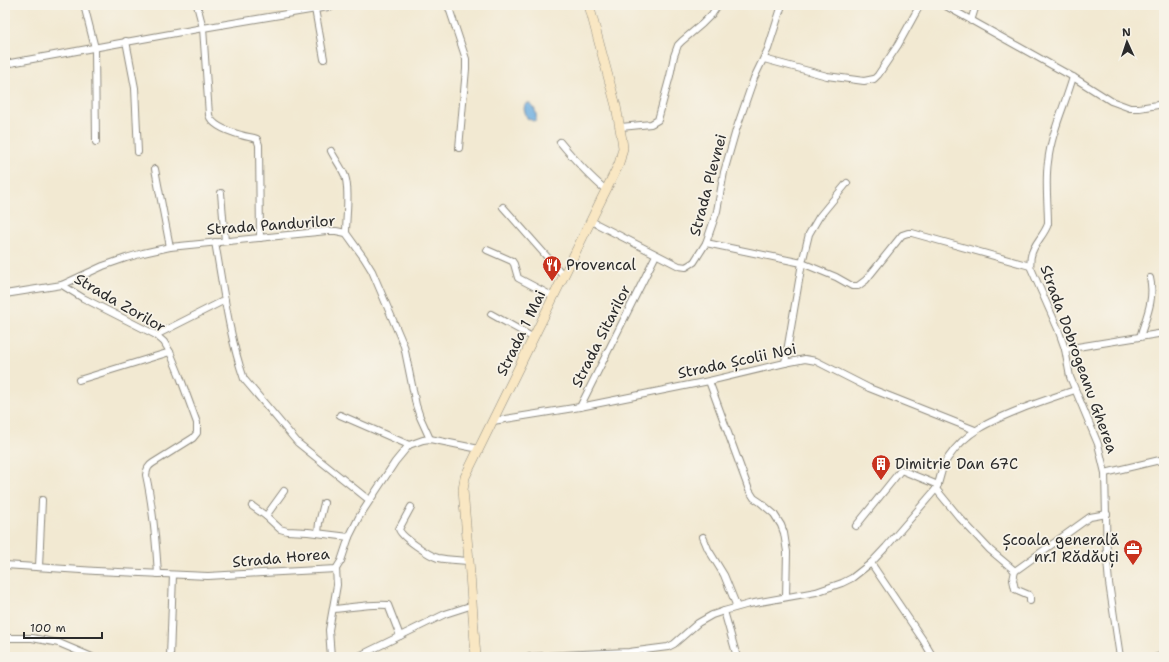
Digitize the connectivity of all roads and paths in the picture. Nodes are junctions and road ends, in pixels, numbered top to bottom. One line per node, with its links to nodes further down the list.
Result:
1 (84, 5): 17 (street)
2 (197, 5): 15 (street)
3 (292, 5): 13 (street)
4 (340, 5): 12 (street)
5 (448, 5): 26 (street)
6 (589, 5): 23 (main road, Strada 1 Mai)
7 (718, 5): 23 (street)
8 (782, 5): 19 (street, Strada Plevnei)
9 (920, 5): 19 (street)
10 (944, 5): 14 (street)
11 (976, 5): 14 (street)
12 (315, 9): 13 (street); 18 (street)
13 (294, 12): 15 (street)
14 (971, 21): 21 (street)
15 (203, 28): 16 (street); 36 (street)
16 (126, 41): 17 (street); 28 (street)
17 (95, 48): 20 (street); 24 (street)
18 (324, 59)
19 (764, 59): 39 (street, Strada Plevnei)
20 (5, 64)
21 (1073, 77): 22 (street); 44 (street, Strada Dobrogeanu Gherea)
22 (1164, 104)
23 (621, 127): 31 (main road, Strada 1 Mai)
24 (96, 142)
25 (560, 142): 31 (street)
26 (459, 148)
27 (331, 151): 35 (street)
28 (138, 152)
29 (155, 169): 40 (street)
30 (846, 183): 43 (street)
31 (606, 190): 34 (main road, Strada 1 Mai)
32 (221, 193): 37 (street)
33 (504, 207): 45 (street)
34 (591, 221): 42 (street, Strada Plevnei); 45 (main road, Strada 1 Mai)
35 (346, 233): 36 (street, Strada Pandurilor); 66 (street, Strada Pandurilor)
36 (260, 238): 37 (street, Strada Pandurilor)
37 (225, 241): 38 (street, Strada Pandurilor)
38 (216, 242): 40 (street, Strada Pandurilor); 50 (street)
39 (706, 243): 42 (street, Strada Plevnei); 43 (street)
40 (170, 247): 47 (street, Strada Pandurilor)
41 (487, 250): 49 (street)
42 (656, 255): 62 (street, Strada Sitarilor)
43 (802, 263): 44 (street); 58 (street)
44 (1030, 266): 56 (street, Strada Dobrogeanu Gherea)
45 (564, 276): 49 (main road, Strada 1 Mai)
46 (1150, 278): 54 (street)
47 (62, 285): 48 (street, Strada Pandurilor); 53 (street, Strada Zorilor)
48 (5, 294)
49 (554, 297): 55 (main road, Strada 1 Mai)
50 (225, 300): 53 (street); 74 (street)
51 (492, 314): 55 (street)
52 (1164, 332): 54 (street)
53 (156, 335): 57 (street, Strada Zorilor)
54 (1140, 337): 56 (street)
55 (534, 338): 64 (main road, Strada 1 Mai)
56 (1065, 349): 61 (street, Strada Dobrogeanu Gherea)
57 (170, 352): 59 (street); 90 (street, Strada Zorilor)
58 (785, 363): 60 (street, Strada Școlii Noi); 65 (street, Strada Școlii Noi)
59 (79, 380)
60 (709, 381): 62 (street, Strada Școlii Noi); 92 (street)
61 (1076, 390): 65 (street); 70 (street, Strada Dobrogeanu Gherea)
62 (580, 407): 64 (street, Strada Școlii Noi)
63 (340, 415): 67 (street)
64 (493, 421): 68 (main road, Strada 1 Mai)
65 (975, 430): 71 (street)
66 (430, 439): 67 (street); 68 (street)
67 (409, 445): 74 (street, Strada Horea)
68 (478, 449): 84 (main road, Strada 1 Mai)
69 (1164, 459): 70 (street)
70 (1105, 473): 78 (street, Strada Dobrogeanu Gherea)
71 (937, 487): 80 (street); 85 (street); 89 (street)
72 (284, 491): 79 (street)
73 (42, 500): 87 (street)
74 (369, 500): 82 (street, Strada Horea)
75 (324, 503): 81 (street)
76 (252, 506): 79 (street)
77 (411, 507): 84 (street)
78 (1107, 514): 89 (street); 111 (street, Strada Dobrogeanu Gherea)
79 (266, 516): 81 (street)
80 (856, 526)
81 (318, 533): 82 (street)
82 (349, 537): 88 (street, Strada Horea)
83 (703, 537): 95 (street)
84 (469, 561): 94 (main road, Strada 1 Mai)
85 (871, 563): 92 (street); 110 (street)
86 (5, 565): 87 (street, Strada Horea)
87 (39, 568): 90 (street, Strada Horea)
88 (336, 569): 91 (street, Strada Horea); 96 (street)
89 (1015, 571): 93 (street)
90 (158, 574): 91 (street, Strada Horea)
91 (173, 575): 103 (street)
92 (786, 597): 95 (street)
93 (1030, 601)
94 (473, 605): 98 (street); 106 (main road, Strada 1 Mai)
95 (738, 607): 97 (street)
96 (333, 609): 98 (street); 104 (street)
97 (724, 611): 100 (street); 109 (street)
98 (400, 636): 105 (street)
99 (5, 638): 102 (street)
100 (629, 652): 107 (street); 108 (street)
101 (1164, 655): 112 (street)
102 (92, 657)
103 (170, 657)
104 (331, 657)
105 (357, 657)
106 (476, 657)
107 (530, 657)
108 (636, 657)
109 (737, 657)
110 (932, 657)
111 (1120, 657)
112 (1157, 657)

